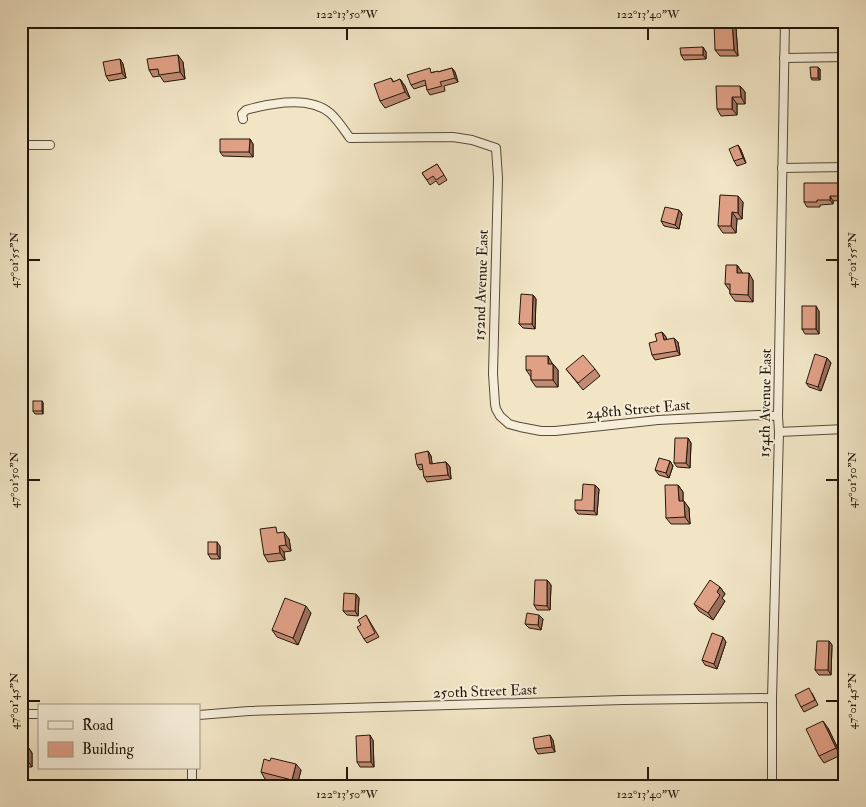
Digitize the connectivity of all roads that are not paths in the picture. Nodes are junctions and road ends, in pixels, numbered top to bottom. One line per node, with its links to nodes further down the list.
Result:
1 (785, 21): 3 (street, 154th Avenue East)
2 (845, 57): 3 (street)
3 (784, 58): 8 (street, 154th Avenue East)
4 (243, 119): 10 (street, 152nd Avenue East)
5 (21, 145): 6 (street)
6 (50, 145)
7 (845, 167): 8 (street)
8 (782, 168): 9 (street, 154th Avenue East)
9 (778, 416): 10 (street, 248th Street East); 12 (street, 154th Avenue East)
10 (503, 420)
11 (845, 429): 12 (street)
12 (779, 432): 13 (street, 154th Avenue East)
13 (772, 698): 16 (street, 250th Street East); 19 (street, 154th Avenue East)
14 (21, 714): 15 (street)
15 (38, 714)
16 (200, 715)
17 (192, 770): 18 (street)
18 (192, 786)
19 (772, 786)

